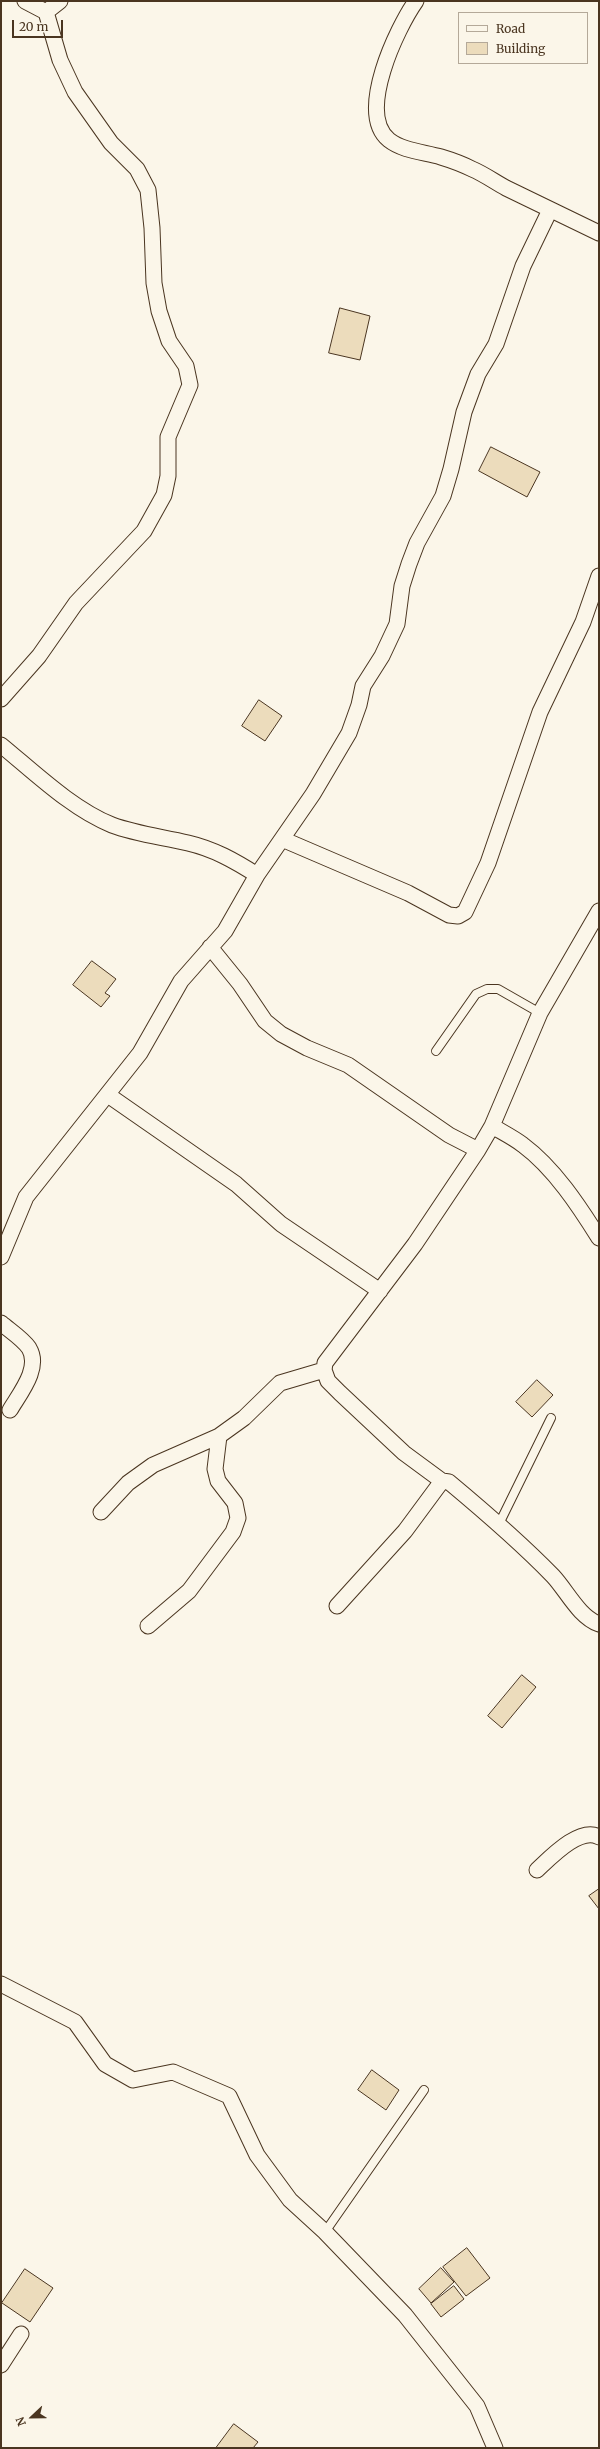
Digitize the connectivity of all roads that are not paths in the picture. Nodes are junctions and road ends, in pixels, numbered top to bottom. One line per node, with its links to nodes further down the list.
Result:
1 (25, 1): 4 (street)
2 (60, 1): 4 (street)
3 (416, 1): 5 (street)
4 (46, 12): 8 (street)
5 (550, 210): 6 (street); 10 (street)
6 (599, 233)
7 (599, 576): 10 (street)
8 (1, 699)
9 (1, 745): 11 (street)
10 (282, 839): 11 (street)
11 (256, 876): 13 (street)
12 (599, 911): 14 (street)
13 (210, 947): 16 (street); 18 (street)
14 (540, 1013): 15 (lane); 17 (street)
15 (436, 1051)
16 (108, 1095): 20 (street); 21 (street)
17 (492, 1126): 18 (street); 19 (street)
18 (478, 1150): 21 (street)
19 (599, 1238)
20 (1, 1257)
21 (380, 1291): 23 (street)
22 (1, 1323): 24 (street)
23 (324, 1370): 26 (street); 27 (street)
24 (10, 1410)
25 (551, 1418): 29 (lane)
26 (218, 1436): 28 (street); 32 (street)
27 (442, 1480): 29 (street); 30 (street)
28 (101, 1512)
29 (499, 1524): 31 (street)
30 (337, 1606)
31 (599, 1624)
32 (148, 1626)
33 (599, 1837): 34 (street)
34 (537, 1870)
35 (1, 1984): 37 (street)
36 (424, 2090): 37 (lane)
37 (325, 2232): 40 (street)
38 (21, 2334): 39 (street)
39 (1, 2364)
40 (495, 2448)

